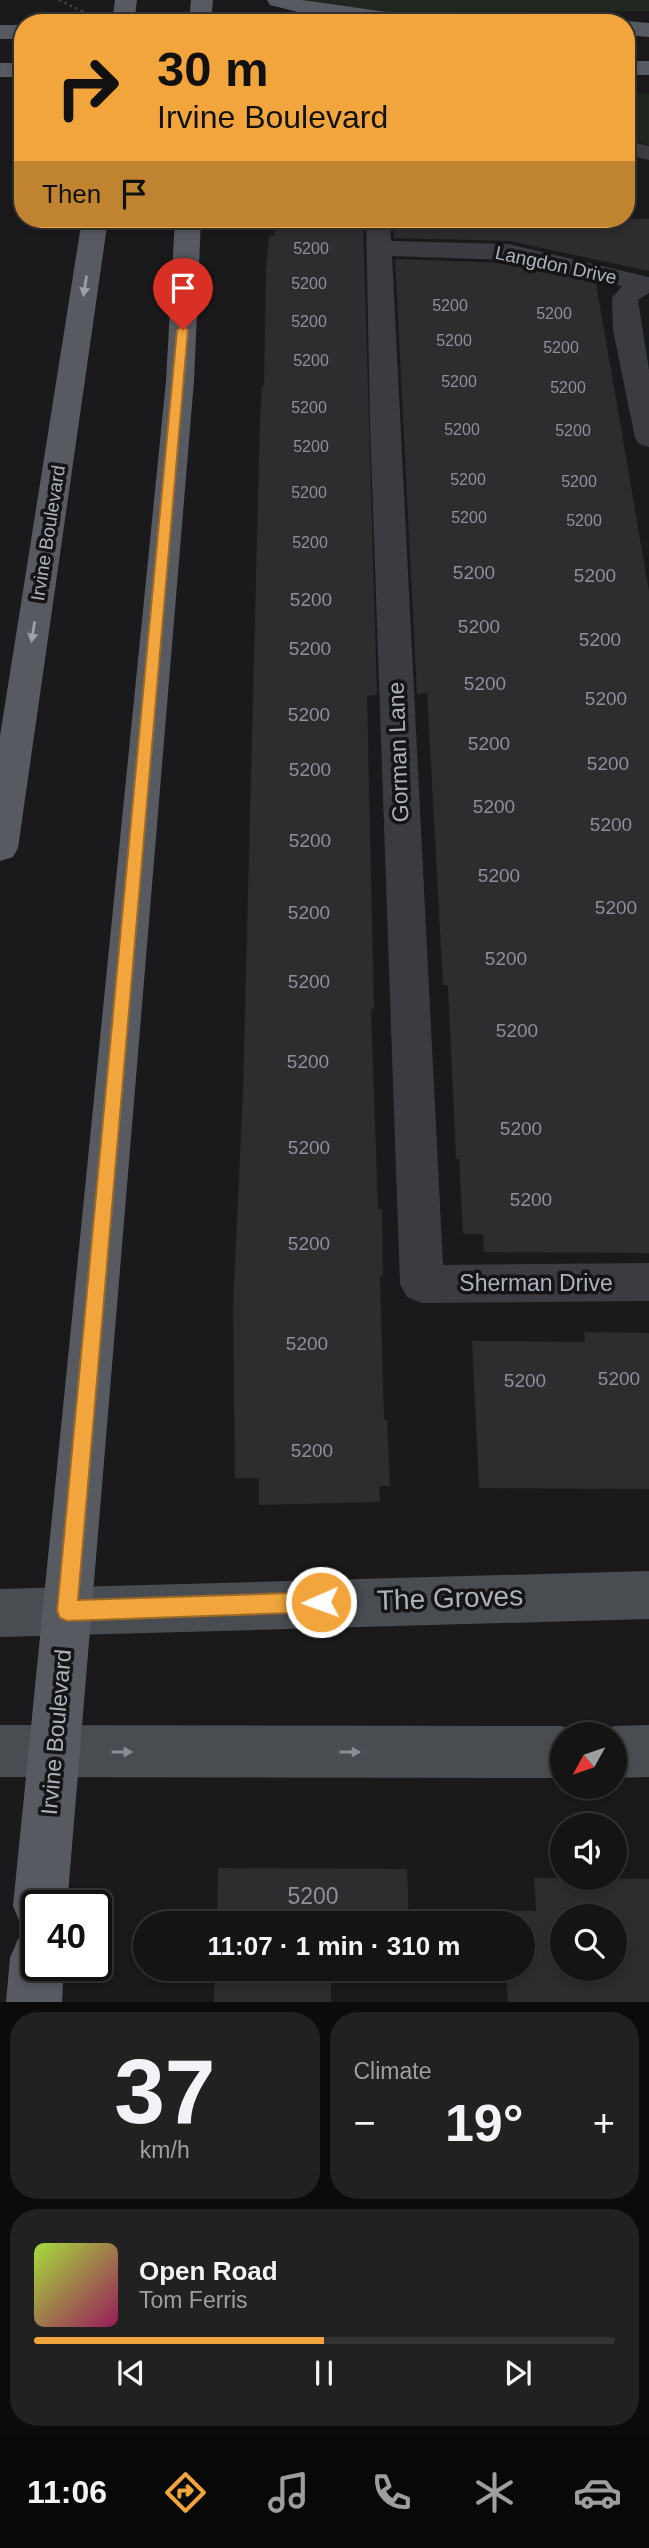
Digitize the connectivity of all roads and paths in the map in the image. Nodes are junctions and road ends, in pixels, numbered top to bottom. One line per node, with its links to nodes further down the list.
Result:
1 (59, 0): 3 (path)
2 (278, 0): 4 (main road)
3 (86, 13)
4 (330, 14)
5 (94, 228): 10 (main road, Irvine Boulevard, one-way to 10)
6 (188, 228): 14 (main road, Irvine Boulevard)
7 (378, 233): 8 (street, Langdon Drive); 12 (street, Gorman Lane)
8 (644, 284): 9 (street)
9 (649, 439)
10 (0, 848)
11 (649, 1282): 12 (street, Sherman Drive)
12 (422, 1284)
13 (649, 1595): 14 (street, The Groves)
14 (67, 1611): 15 (street, The Groves); 17 (main road, Irvine Boulevard)
15 (0, 1613)
16 (0, 1751): 17 (street)
17 (54, 1751): 19 (street, one-way to 19); 21 (main road, Irvine Boulevard)
18 (649, 1751): 20 (street)
19 (550, 1752)
20 (627, 1752)
21 (41, 1890)
22 (35, 1981): 23 (main road)
23 (34, 2002)

